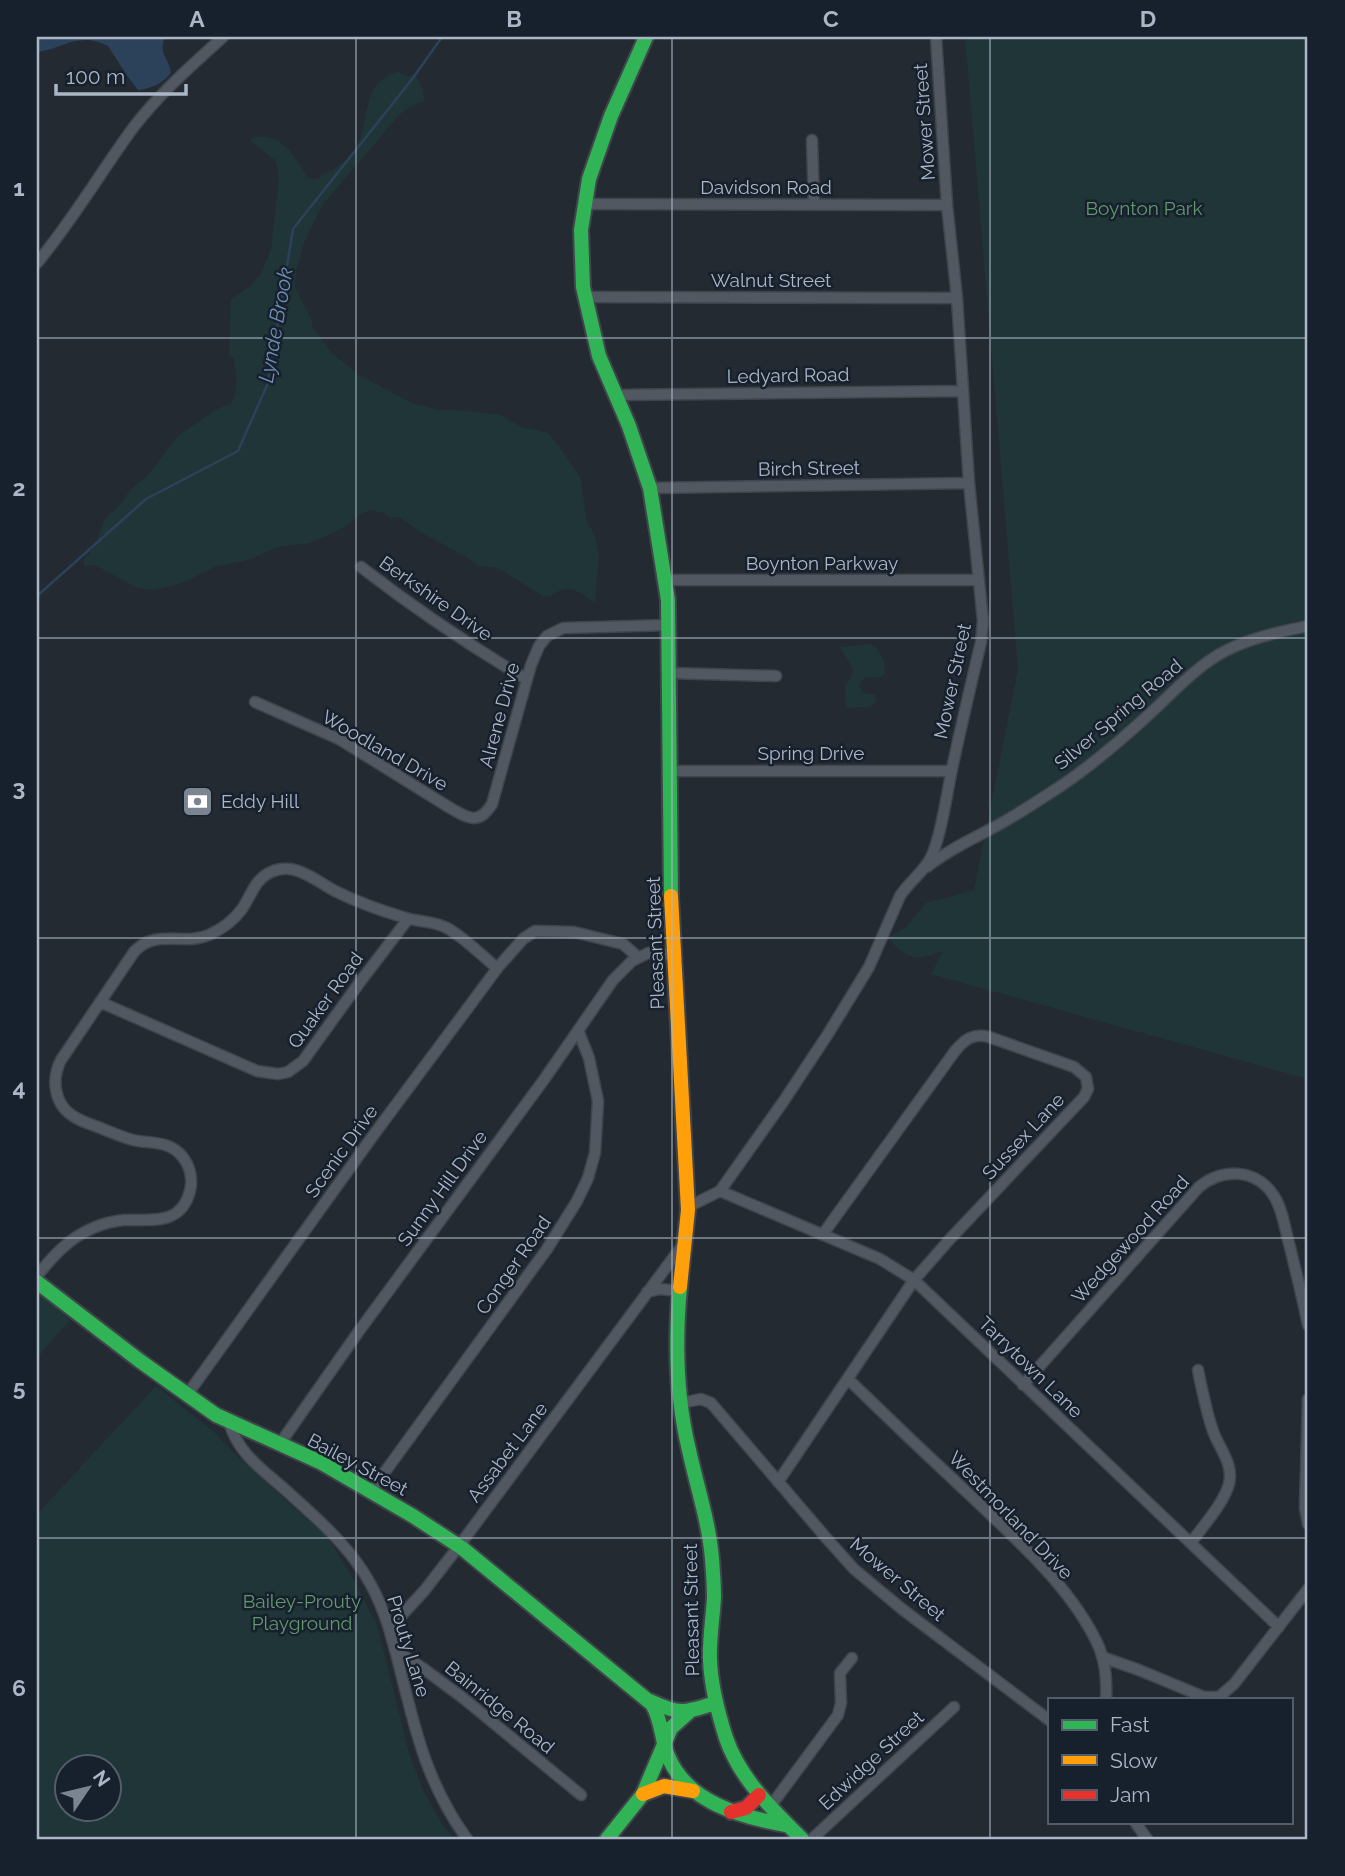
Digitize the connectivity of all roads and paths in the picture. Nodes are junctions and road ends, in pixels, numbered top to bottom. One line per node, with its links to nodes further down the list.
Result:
1 (223, 37): 8 (street)
2 (646, 37): 5 (main road, Pleasant Street)
3 (936, 37): 7 (street, Mower Street)
4 (812, 140): 6 (street)
5 (584, 204): 6 (street, Davidson Road); 9 (main road, Pleasant Street)
6 (814, 204): 7 (street, Davidson Road)
7 (947, 205): 10 (street, Mower Street)
8 (37, 263)
9 (585, 297): 10 (street, Walnut Street); 12 (main road, Pleasant Street)
10 (957, 298): 11 (street, Mower Street)
11 (962, 391): 12 (street, Ledyard Road); 13 (street, Mower Street)
12 (615, 395): 14 (main road, Pleasant Street)
13 (969, 483): 14 (street, Birch Street); 17 (street, Mower Street)
14 (650, 488): 16 (main road, Pleasant Street)
15 (361, 567): 22 (street, Berkshire Drive)
16 (666, 580): 17 (street, Boynton Parkway); 18 (main road, Pleasant Street)
17 (979, 580): 25 (street, Mower Street)
18 (669, 625): 20 (main road, Pleasant Street); 22 (street, Alrene Drive)
19 (1308, 626): 27 (street, Silver Spring Road)
20 (670, 673): 21 (street); 24 (main road, Pleasant Street)
21 (776, 676)
22 (526, 679): 26 (street, Alrene Drive)
23 (255, 702): 26 (street, Woodland Drive)
24 (671, 771): 25 (street, Spring Drive); 29 (main road, Pleasant Street)
25 (951, 771): 27 (street, Mower Street)
26 (492, 804)
27 (923, 870): 34 (street, Mower Street)
28 (408, 919): 31 (street); 32 (street); 32 (street, Quaker Road)
29 (673, 956): 30 (street); 35 (main road, Pleasant Street)
30 (638, 957): 31 (street, Scenic Drive); 33 (street, Sunny Hill Drive)
31 (497, 968): 47 (street, Scenic Drive)
32 (100, 1002): 38 (street)
33 (578, 1030): 51 (street, Sunny Hill Drive); 53 (street, Conger Road)
34 (720, 1191): 35 (street, Mower Street); 36 (street, Tarrytown Lane)
35 (688, 1207): 37 (main road, Pleasant Street)
36 (823, 1234): 39 (street, Tarrytown Lane); 39 (street, Sussex Lane)
37 (685, 1242): 41 (main road, Pleasant Street); 42 (street, Assabet Lane)
38 (37, 1276)
39 (914, 1280): 45 (street, Sussex Lane); 46 (street, Tarrytown Lane)
40 (37, 1282): 47 (main road, Bailey Street)
41 (680, 1284): 42 (street); 49 (main road, Pleasant Street)
42 (650, 1287): 56 (street, Assabet Lane)
43 (1308, 1325): 46 (street, Wedgewood Road)
44 (1198, 1370): 55 (street)
45 (848, 1379): 52 (street, Sussex Lane); 61 (street, Westmorland Drive)
46 (1023, 1385): 55 (street, Tarrytown Lane)
47 (187, 1395): 50 (main road, Bailey Street)
48 (1308, 1399): 54 (street)
49 (681, 1403): 52 (street, Mower Street); 65 (main road, Pleasant Street)
50 (229, 1422): 51 (main road, Bailey Street); 59 (street, Prouty Lane)
51 (279, 1445): 53 (main road, Bailey Street)
52 (778, 1482): 68 (street, Mower Street)
53 (371, 1491): 56 (main road, Bailey Street)
54 (1308, 1524)
55 (1191, 1543): 58 (street, Tarrytown Lane)
56 (459, 1546): 59 (street, Assabet Lane); 64 (main road, Bailey Street)
57 (1308, 1589): 58 (street)
58 (1279, 1627): 61 (street)
59 (389, 1629): 60 (street, Prouty Lane)
60 (395, 1650): 72 (street, Bainridge Road); 78 (street, Prouty Lane)
61 (1102, 1657): 63 (street, Westmorland Drive)
62 (852, 1658): 74 (street)
63 (1106, 1698)
64 (649, 1701): 67 (main road, Bailey Street); 69 (main road, Bailey Street)
65 (715, 1703): 67 (main road); 73 (main road, Pleasant Street)
66 (954, 1707): 81 (street, Edwidge Street)
67 (689, 1712): 69 (main road)
68 (1048, 1719)
69 (665, 1741): 70 (main road, Bailey Street); 71 (main road)
70 (694, 1791): 71 (main road); 75 (main road)
71 (643, 1794): 79 (main road)
72 (581, 1795)
73 (759, 1795): 74 (main road, Pleasant Street); 75 (main road)
74 (770, 1807): 77 (main road, Pleasant Street)
75 (730, 1812): 77 (main road)
76 (1136, 1824): 82 (street)
77 (786, 1825): 80 (main road, Pleasant Street)
78 (467, 1839)
79 (607, 1839)
80 (802, 1839)
81 (812, 1839)
82 (1147, 1839)

